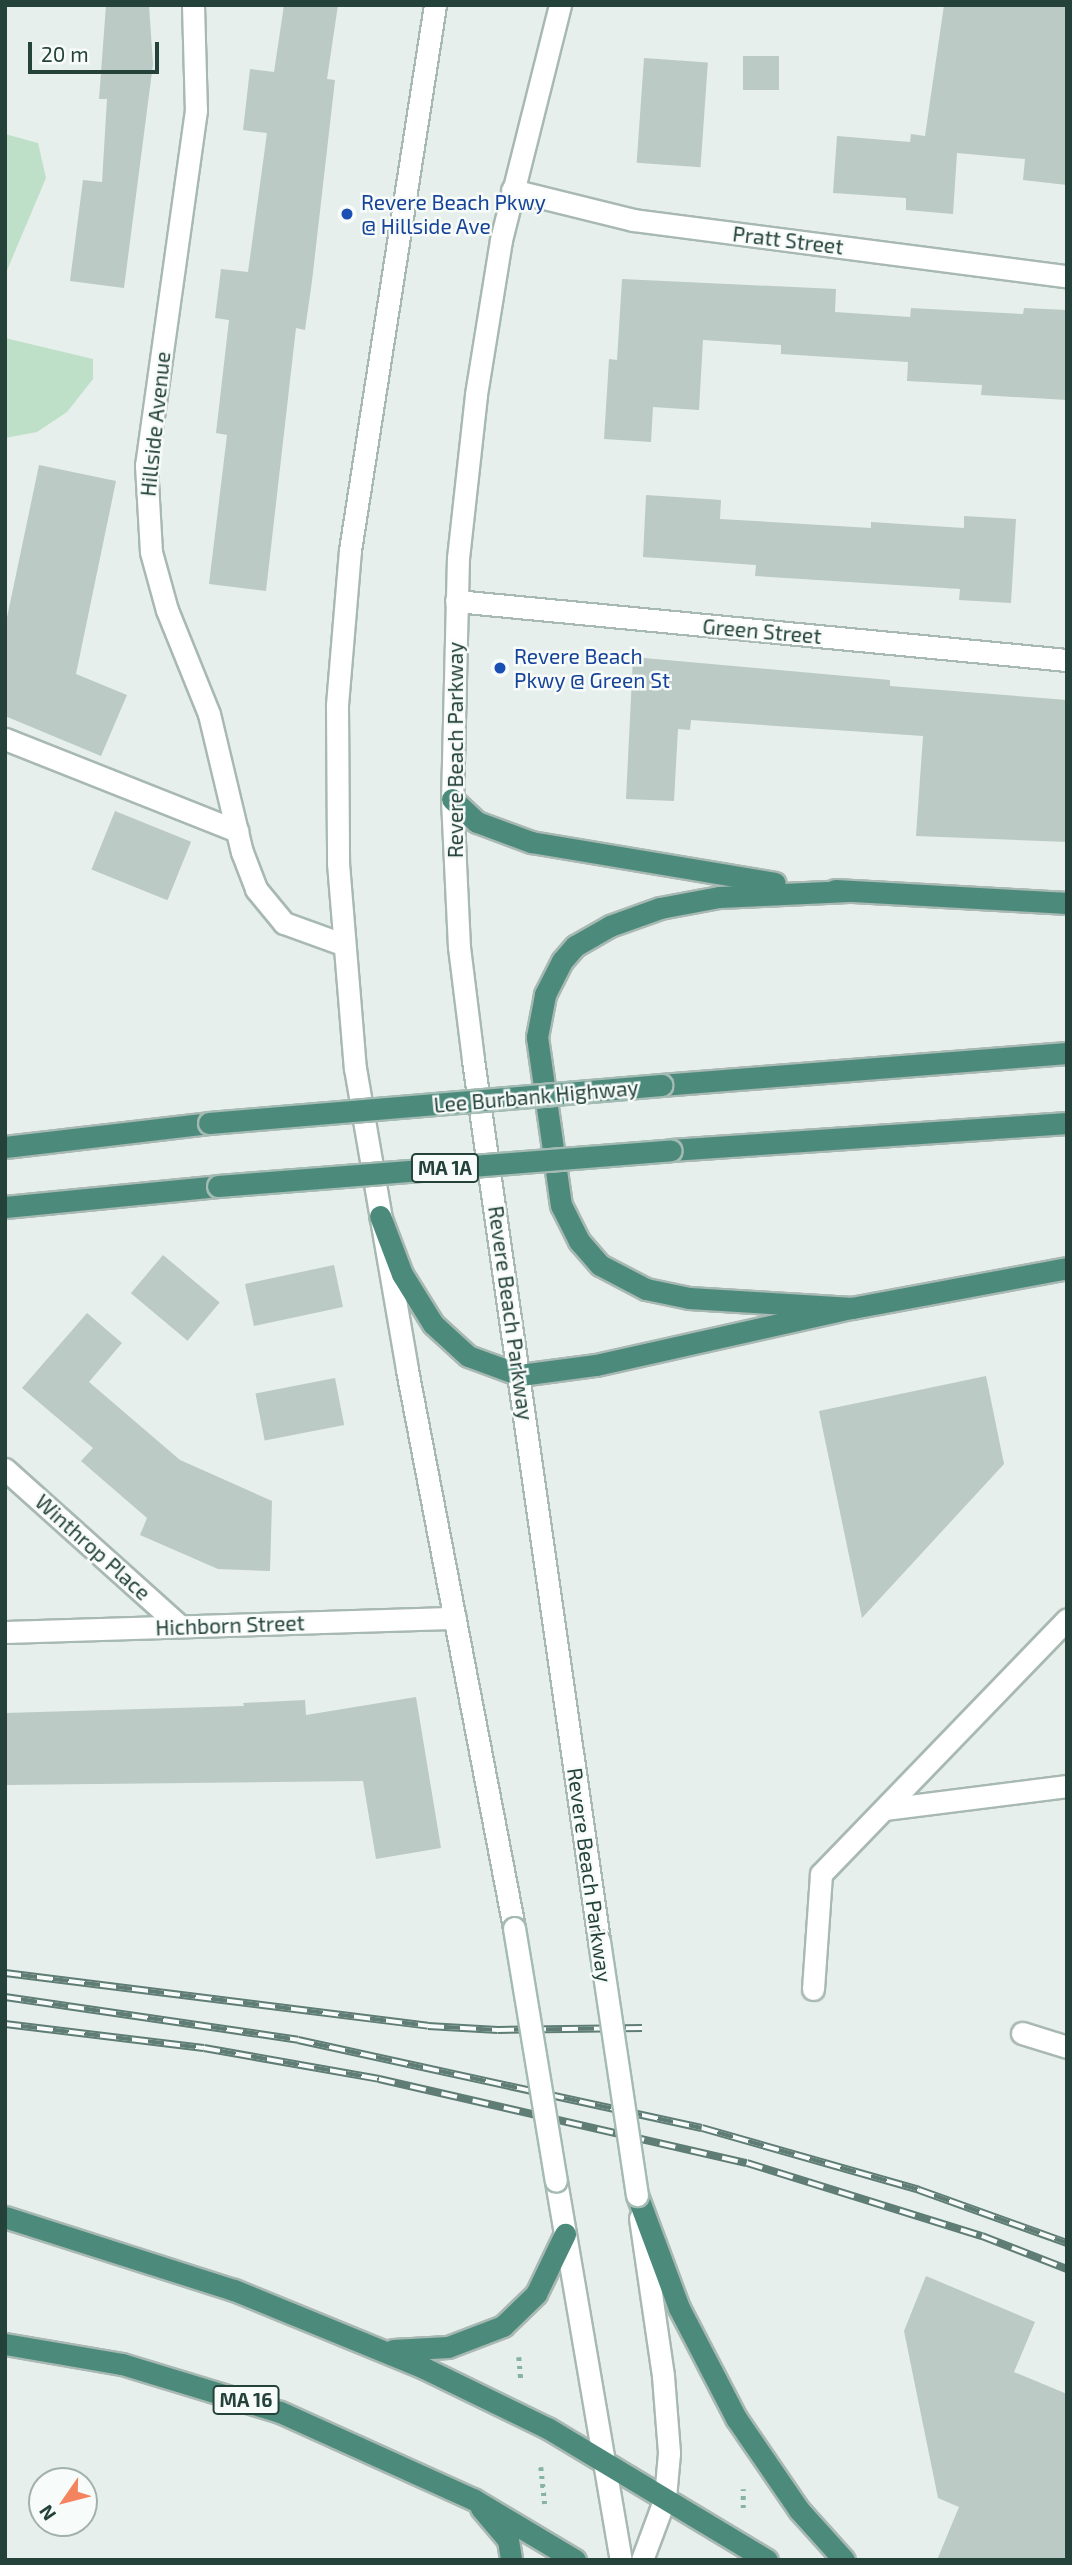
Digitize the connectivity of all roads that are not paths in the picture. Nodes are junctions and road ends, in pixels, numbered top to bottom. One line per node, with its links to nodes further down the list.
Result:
1 (193, 5): 10 (main road, Hillside Avenue)
2 (435, 5): 13 (main road)
3 (561, 5): 4 (main road, Revere Beach Parkway)
4 (512, 190): 5 (main road, Pratt Street); 6 (main road, Revere Beach Parkway)
5 (1067, 276)
6 (456, 601): 7 (main road, Green Street); 9 (main road, Revere Beach Parkway)
7 (1067, 660)
8 (5, 739): 10 (main road)
9 (452, 799): 11 (highway); 21 (main road, Revere Beach Parkway)
10 (237, 831): 13 (main road, Hillside Avenue)
11 (848, 891): 12 (highway); 20 (highway)
12 (1067, 903)
13 (342, 944): 18 (main road)
14 (1067, 1053): 16 (highway, Lee Burbank Highway, bridge)
15 (1067, 1123): 17 (highway, MA 1A, bridge)
16 (5, 1147)
17 (5, 1207)
18 (380, 1216): 21 (highway); 23 (main road)
19 (1067, 1268): 20 (highway)
20 (852, 1308): 21 (highway)
21 (520, 1375): 32 (main road, Revere Beach Parkway, bridge)
22 (5, 1469): 25 (main road, Winthrop Place)
23 (455, 1618): 25 (main road, Hichborn Street); 34 (main road, bridge)
24 (1067, 1619): 28 (main road)
25 (180, 1626): 26 (main road, Hichborn Street)
26 (5, 1632)
27 (1067, 1786): 28 (main road)
28 (885, 1809): 29 (main road)
29 (813, 1989)
30 (1022, 2033): 31 (main road)
31 (1067, 2048)
32 (637, 2195): 39 (main road, Revere Beach Parkway); 45 (highway)
33 (5, 2217): 36 (highway)
34 (565, 2234): 36 (highway); 37 (main road)
35 (5, 2344): 38 (highway, MA 16)
36 (383, 2350): 37 (highway)
37 (604, 2461): 39 (highway); 42 (main road)
38 (473, 2498): 40 (highway); 41 (highway, MA 16)
39 (665, 2498): 43 (main road, Revere Beach Parkway); 44 (highway)
40 (511, 2560)
41 (575, 2560)
42 (621, 2560)
43 (642, 2560)
44 (767, 2560)
45 (844, 2560)

